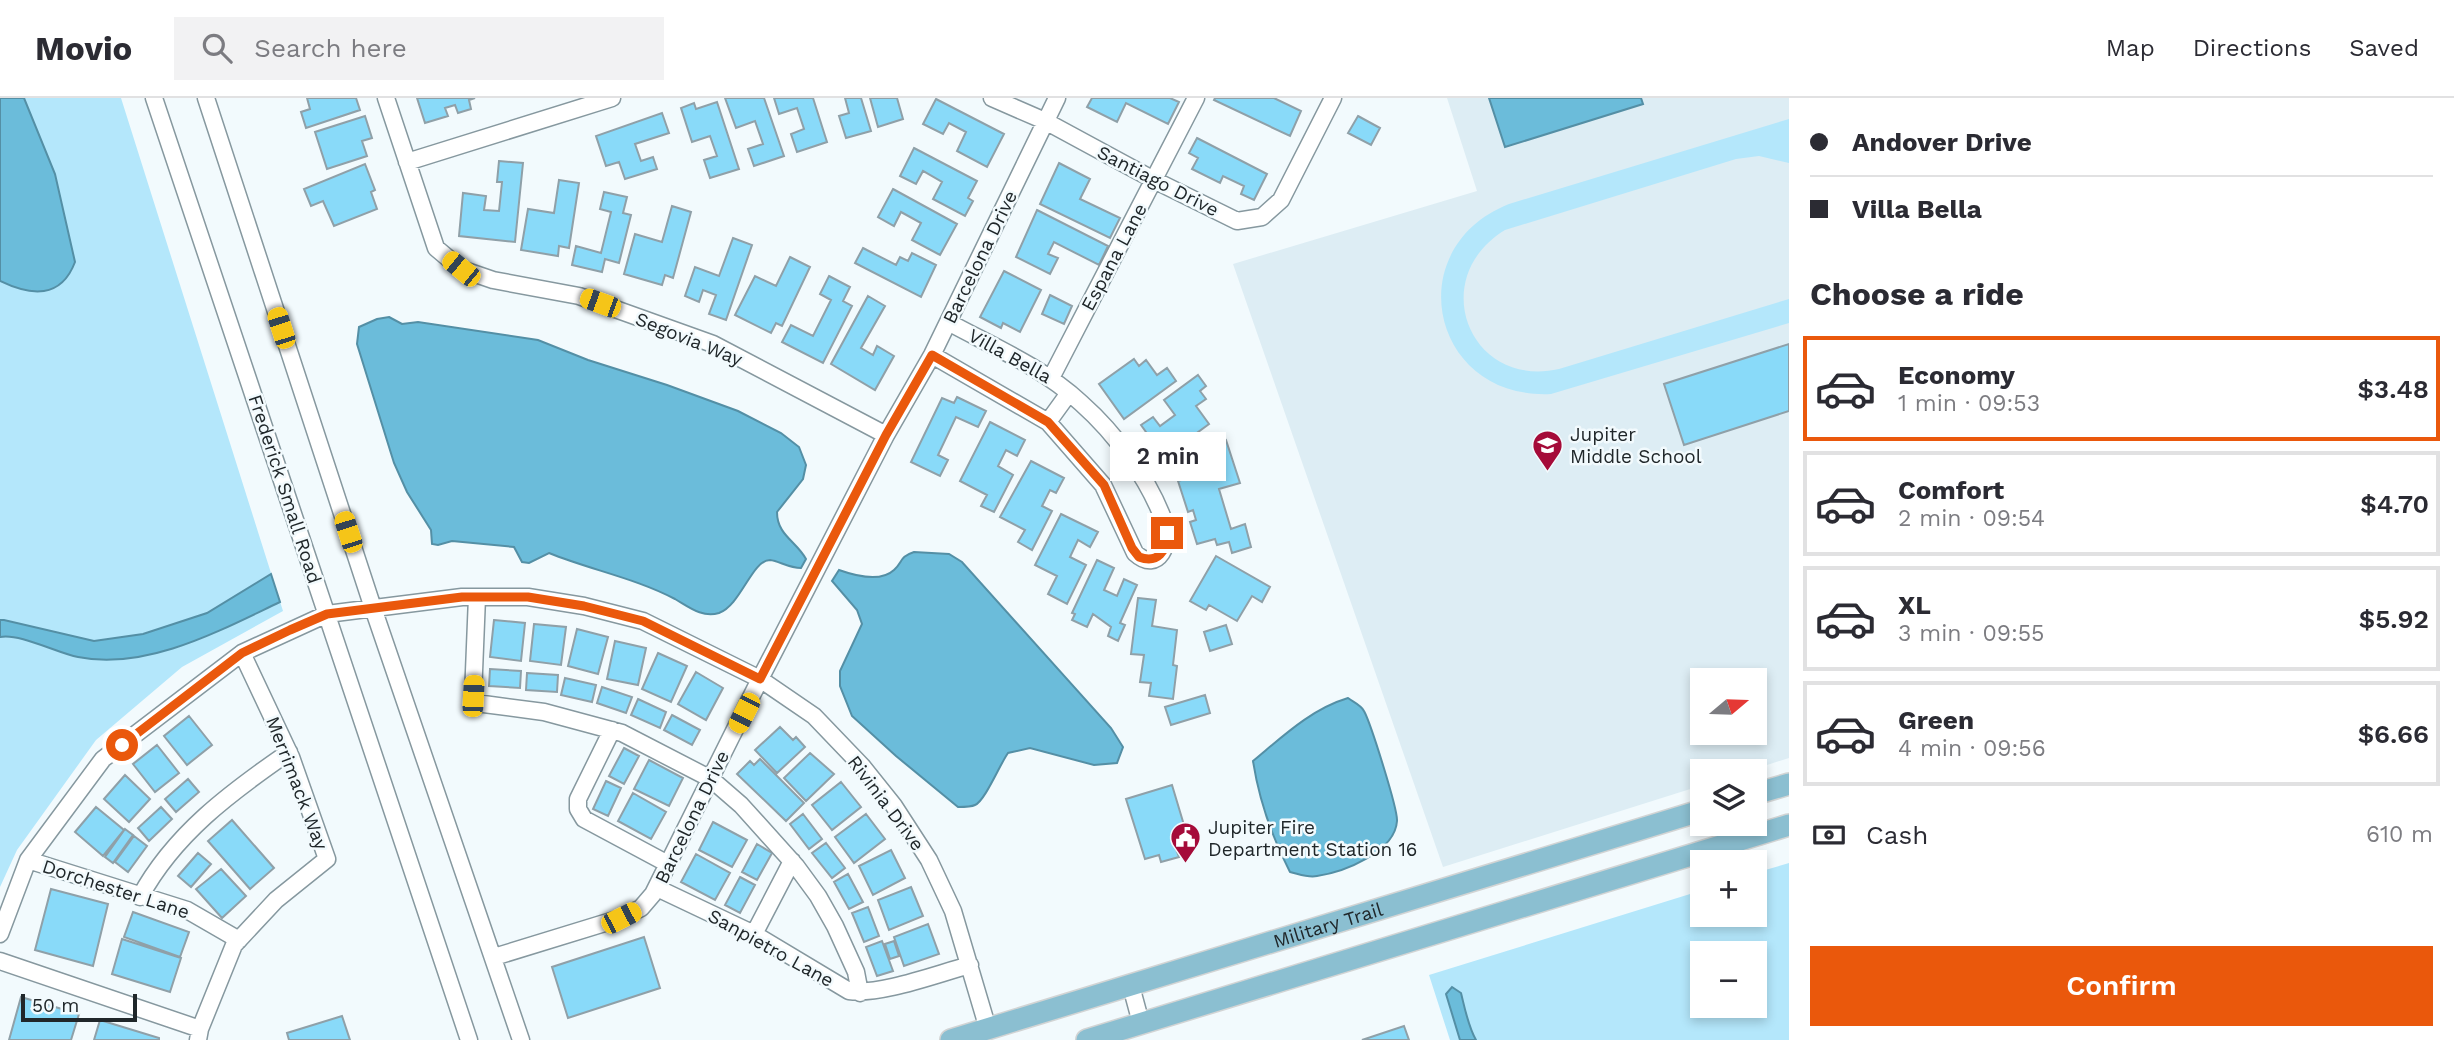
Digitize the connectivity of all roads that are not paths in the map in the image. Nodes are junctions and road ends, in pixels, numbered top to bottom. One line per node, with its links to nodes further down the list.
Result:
1 (154, 98): 20 (street, Frederick Small Road)
2 (206, 98): 19 (street)
3 (386, 98): 10 (street, Segovia Way)
4 (612, 98): 10 (street)
5 (992, 98): 9 (street, Santiago Drive)
6 (1057, 98): 9 (street, Barcelona Drive)
7 (1196, 98): 11 (street, Espana Lane)
8 (1333, 98): 11 (street, Santiago Drive)
9 (1045, 121): 11 (street, Santiago Drive); 12 (street, Barcelona Drive)
10 (407, 162): 17 (street, Segovia Way)
11 (1154, 180): 14 (street, Espana Lane)
12 (948, 322): 13 (street, Barcelona Drive); 14 (street, Villa Bella)
13 (932, 355): 16 (street, Villa Bella); 17 (street, Barcelona Drive)
14 (1051, 378): 15 (street, Villa Bella)
15 (1069, 393): 16 (street, Villa Bella); 16 (street, Villa Bella)
16 (1048, 422)
17 (886, 435): 22 (street, Barcelona Drive)
18 (477, 597): 19 (street, Rivinia Drive); 22 (street, Rivinia Drive); 23 (street)
19 (373, 608): 20 (street, Rivinia Drive); 38 (street)
20 (327, 614): 21 (street, Rivinia Drive); 46 (street, Frederick Small Road)
21 (242, 653): 24 (street, Merrimack Way); 30 (street, Rivinia Drive)
22 (760, 679): 25 (street, Barcelona Drive); 40 (street, Rivinia Drive)
23 (612, 730): 25 (street); 32 (street)
24 (289, 752): 34 (street); 37 (street, Merrimack Way)
25 (711, 779): 31 (street); 32 (street, Barcelona Drive)
26 (1789, 784): 27 (main road)
27 (1767, 790)
28 (1690, 814): 41 (main road, Military Trail)
29 (1789, 825): 43 (main road, Military Trail)
30 (29, 860): 34 (street, Dorchester Lane); 35 (street, Rivinia Drive)
31 (792, 861): 36 (street); 42 (street)
32 (668, 864): 33 (street, Barcelona Drive)
33 (657, 888): 36 (street, Sanpietro Lane); 38 (street, Barcelona Drive)
34 (140, 897): 37 (street, Dorchester Lane)
35 (0, 934)
36 (754, 934): 42 (street, Sanpietro Lane)
37 (239, 940): 45 (street, Merrimack Way)
38 (494, 957): 47 (street)
39 (0, 961): 45 (street)
40 (970, 965): 42 (street); 44 (street, Rivinia Drive)
41 (1131, 986): 43 (street); 44 (main road, Military Trail)
42 (860, 993)
43 (1141, 1023): 49 (main road, Military Trail)
44 (989, 1030): 48 (main road, Military Trail)
45 (199, 1035)
46 (469, 1040)
47 (520, 1040)
48 (951, 1040)
49 (1087, 1040)

